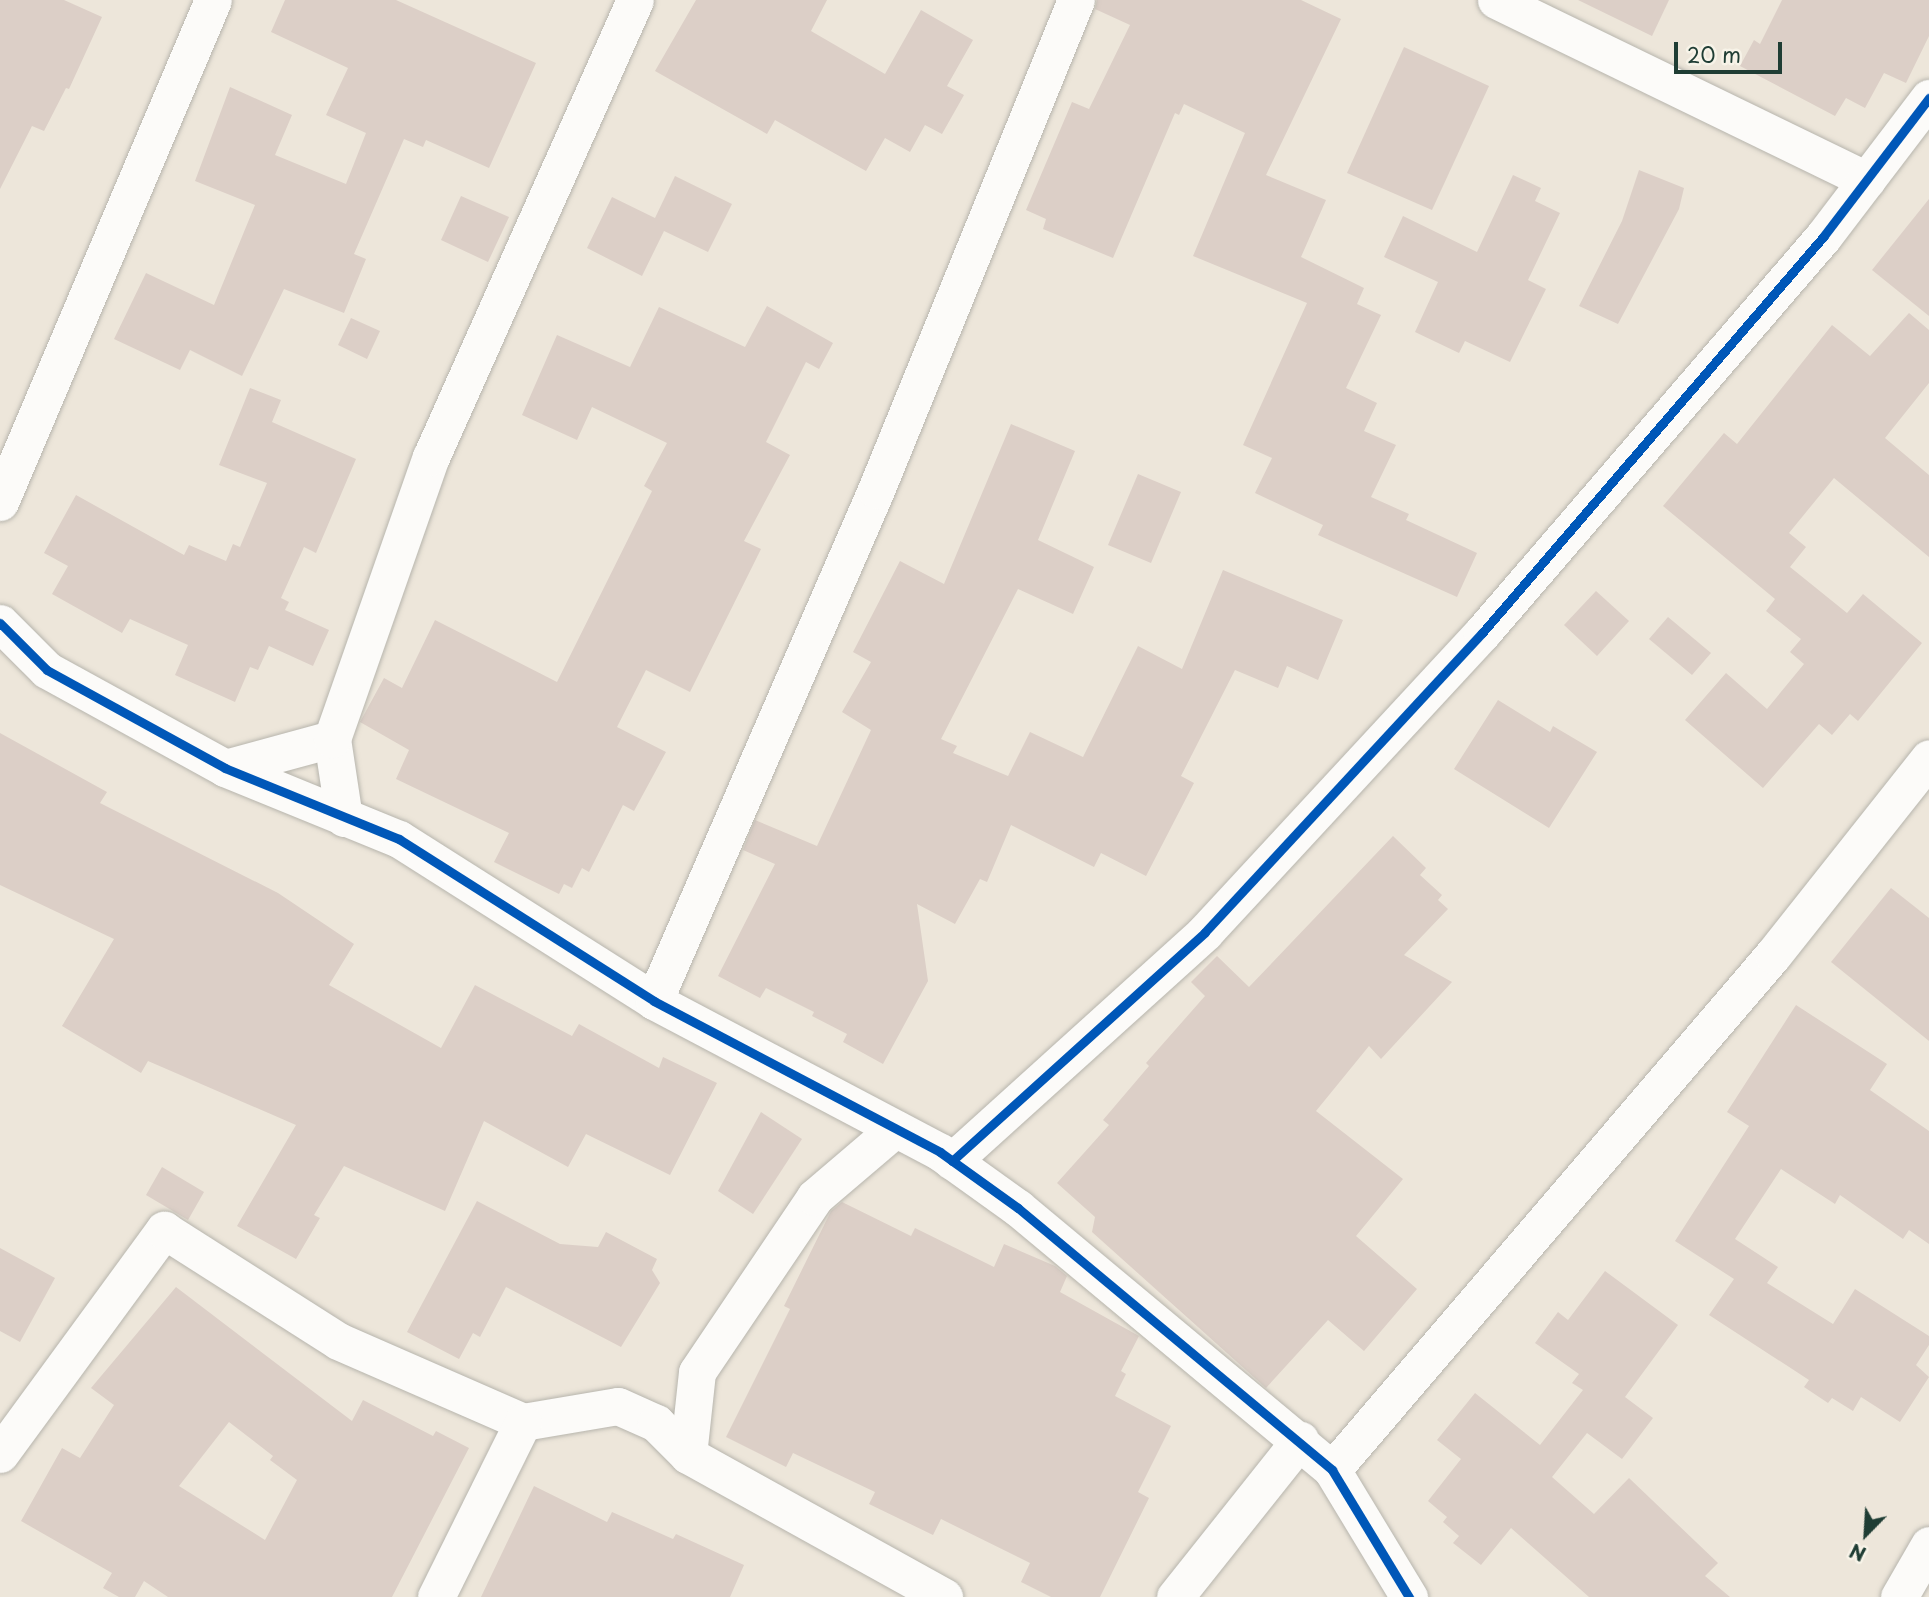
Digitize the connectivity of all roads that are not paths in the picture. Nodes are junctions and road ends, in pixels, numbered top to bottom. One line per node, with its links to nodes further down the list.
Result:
1 (213, 0): 7 (street)
2 (635, 0): 9 (street)
3 (1076, 0): 13 (street)
4 (1496, 0): 6 (street)
5 (1929, 98): 6 (street)
6 (1867, 180): 15 (street)
7 (0, 502)
8 (0, 623): 11 (street)
9 (332, 739): 11 (street); 12 (street)
10 (1929, 758): 20 (street)
11 (225, 768): 12 (street)
12 (344, 818): 13 (street)
13 (654, 1001): 14 (street)
14 (895, 1129): 15 (street); 19 (street)
15 (953, 1161): 17 (street)
16 (523, 1422): 18 (street); 19 (street); 22 (street)
17 (1300, 1440): 20 (street); 24 (street)
18 (0, 1454)
19 (688, 1455): 23 (street)
20 (1332, 1470): 25 (street)
21 (1929, 1545): 26 (street)
22 (436, 1597)
23 (944, 1597)
24 (1175, 1597)
25 (1409, 1597)
26 (1899, 1597)

